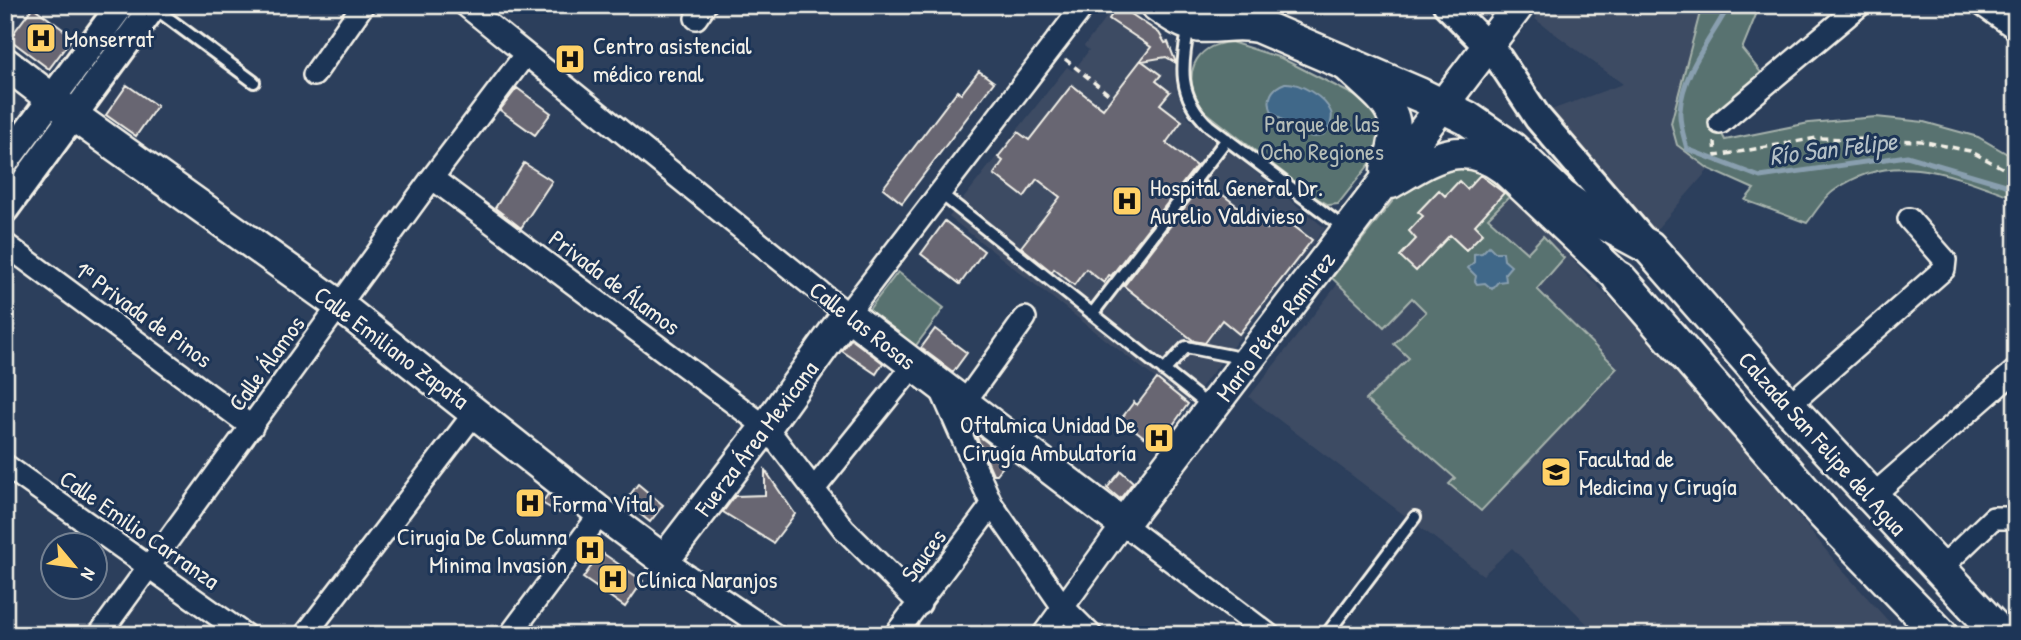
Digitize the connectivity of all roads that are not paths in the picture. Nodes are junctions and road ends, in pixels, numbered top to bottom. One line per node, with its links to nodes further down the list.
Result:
1 (121, 5): 20 (street)
2 (363, 5): 17 (street)
3 (465, 5): 14 (street, Calle las Rosas)
4 (1084, 5): 26 (street)
5 (1158, 5): 11 (main road)
6 (1447, 5): 13 (street)
7 (1519, 5): 13 (main road, Mario Pérez Ramirez)
8 (1860, 5): 21 (street)
9 (1982, 5): 12 (street)
10 (154, 6): 18 (lane); 20 (street)
11 (1189, 23): 15 (main road); 22 (lane)
12 (2016, 29)
13 (1487, 46): 19 (main road, Mario Pérez Ramirez); 28 (street); 32 (street)
14 (525, 55): 24 (street, Calle Álamos); 35 (street, Calle las Rosas)
15 (1340, 60): 19 (main road); 25 (main road)
16 (5, 63): 20 (main road, Calle Emiliano Zapata)
17 (314, 75)
18 (254, 82)
19 (1443, 105): 25 (main road, Mario Pérez Ramirez); 28 (main road)
20 (63, 107): 23 (street); 27 (street); 34 (main road, Calle Emiliano Zapata)
21 (1720, 122)
22 (1227, 139): 30 (lane); 36 (lane)
23 (5, 162)
24 (432, 178): 34 (street, Calle Álamos); 48 (street, Privada de Álamos)
25 (1378, 190): 30 (main road, Mario Pérez Ramirez); 33 (main road)
26 (940, 193): 35 (street); 36 (lane)
27 (5, 209)
28 (1584, 212): 32 (main road); 33 (street)
29 (1909, 219): 44 (street)
30 (1348, 230): 38 (main road, Mario Pérez Ramirez)
31 (5, 244): 47 (street, 1ª Privada de Pinos)
32 (1649, 247): 44 (main road, Calzada San Felipe del Agua)
33 (1620, 279): 72 (main road, Calzada San Felipe del Agua)
34 (340, 306): 46 (main road, Calle Emiliano Zapata); 47 (street, Calle Álamos)
35 (847, 314): 39 (main road, Calle las Rosas); 48 (main road, Fuerza Área Mexicana)
36 (1092, 314): 41 (lane)
37 (1025, 318): 43 (street)
38 (1249, 360): 41 (lane); 45 (main road, Mario Pérez Ramirez)
39 (914, 365): 42 (main road, Calle las Rosas); 50 (street)
40 (2016, 370): 51 (street)
41 (1164, 371): 45 (lane)
42 (938, 383): 43 (main road, Calle las Rosas); 52 (street)
43 (964, 403): 56 (main road, Calle las Rosas)
44 (1788, 406): 51 (main road, Calzada San Felipe del Agua)
45 (1212, 408): 56 (main road, Mario Pérez Ramirez)
46 (475, 411): 53 (main road, Calle Emiliano Zapata); 64 (street)
47 (252, 426): 58 (street, Calle Álamos)
48 (766, 427): 50 (street, Privada de Álamos); 57 (main road, Fuerza Área Mexicana)
49 (5, 465): 58 (street, Calle Emilio Carranza)
50 (814, 489): 60 (street, Privada de Álamos)
51 (1871, 497): 59 (main road, Calzada San Felipe del Agua)
52 (992, 505): 60 (street, Sauces); 61 (street)
53 (601, 513): 57 (main road, Calle Emiliano Zapata); 65 (street)
54 (1415, 517): 71 (lane)
55 (2016, 518): 59 (street)
56 (1123, 524): 61 (street, Mario Pérez Ramirez); 70 (street, Calle las Rosas)
57 (664, 560): 66 (street, Calle Emiliano Zapata)
58 (148, 568): 62 (street, Calle Álamos); 63 (street, Calle Emilio Carranza)
59 (1939, 570): 73 (main road, Calzada San Felipe del Agua)
60 (920, 604): 67 (street, Sauces)
61 (1063, 607): 68 (street, Mario Pérez Ramirez); 69 (street)
62 (99, 635)
63 (245, 635)
64 (305, 635)
65 (510, 635)
66 (775, 635)
67 (895, 635)
68 (1043, 635)
69 (1091, 635)
70 (1269, 635)
71 (1326, 635)
72 (1941, 635)
73 (2001, 635)

